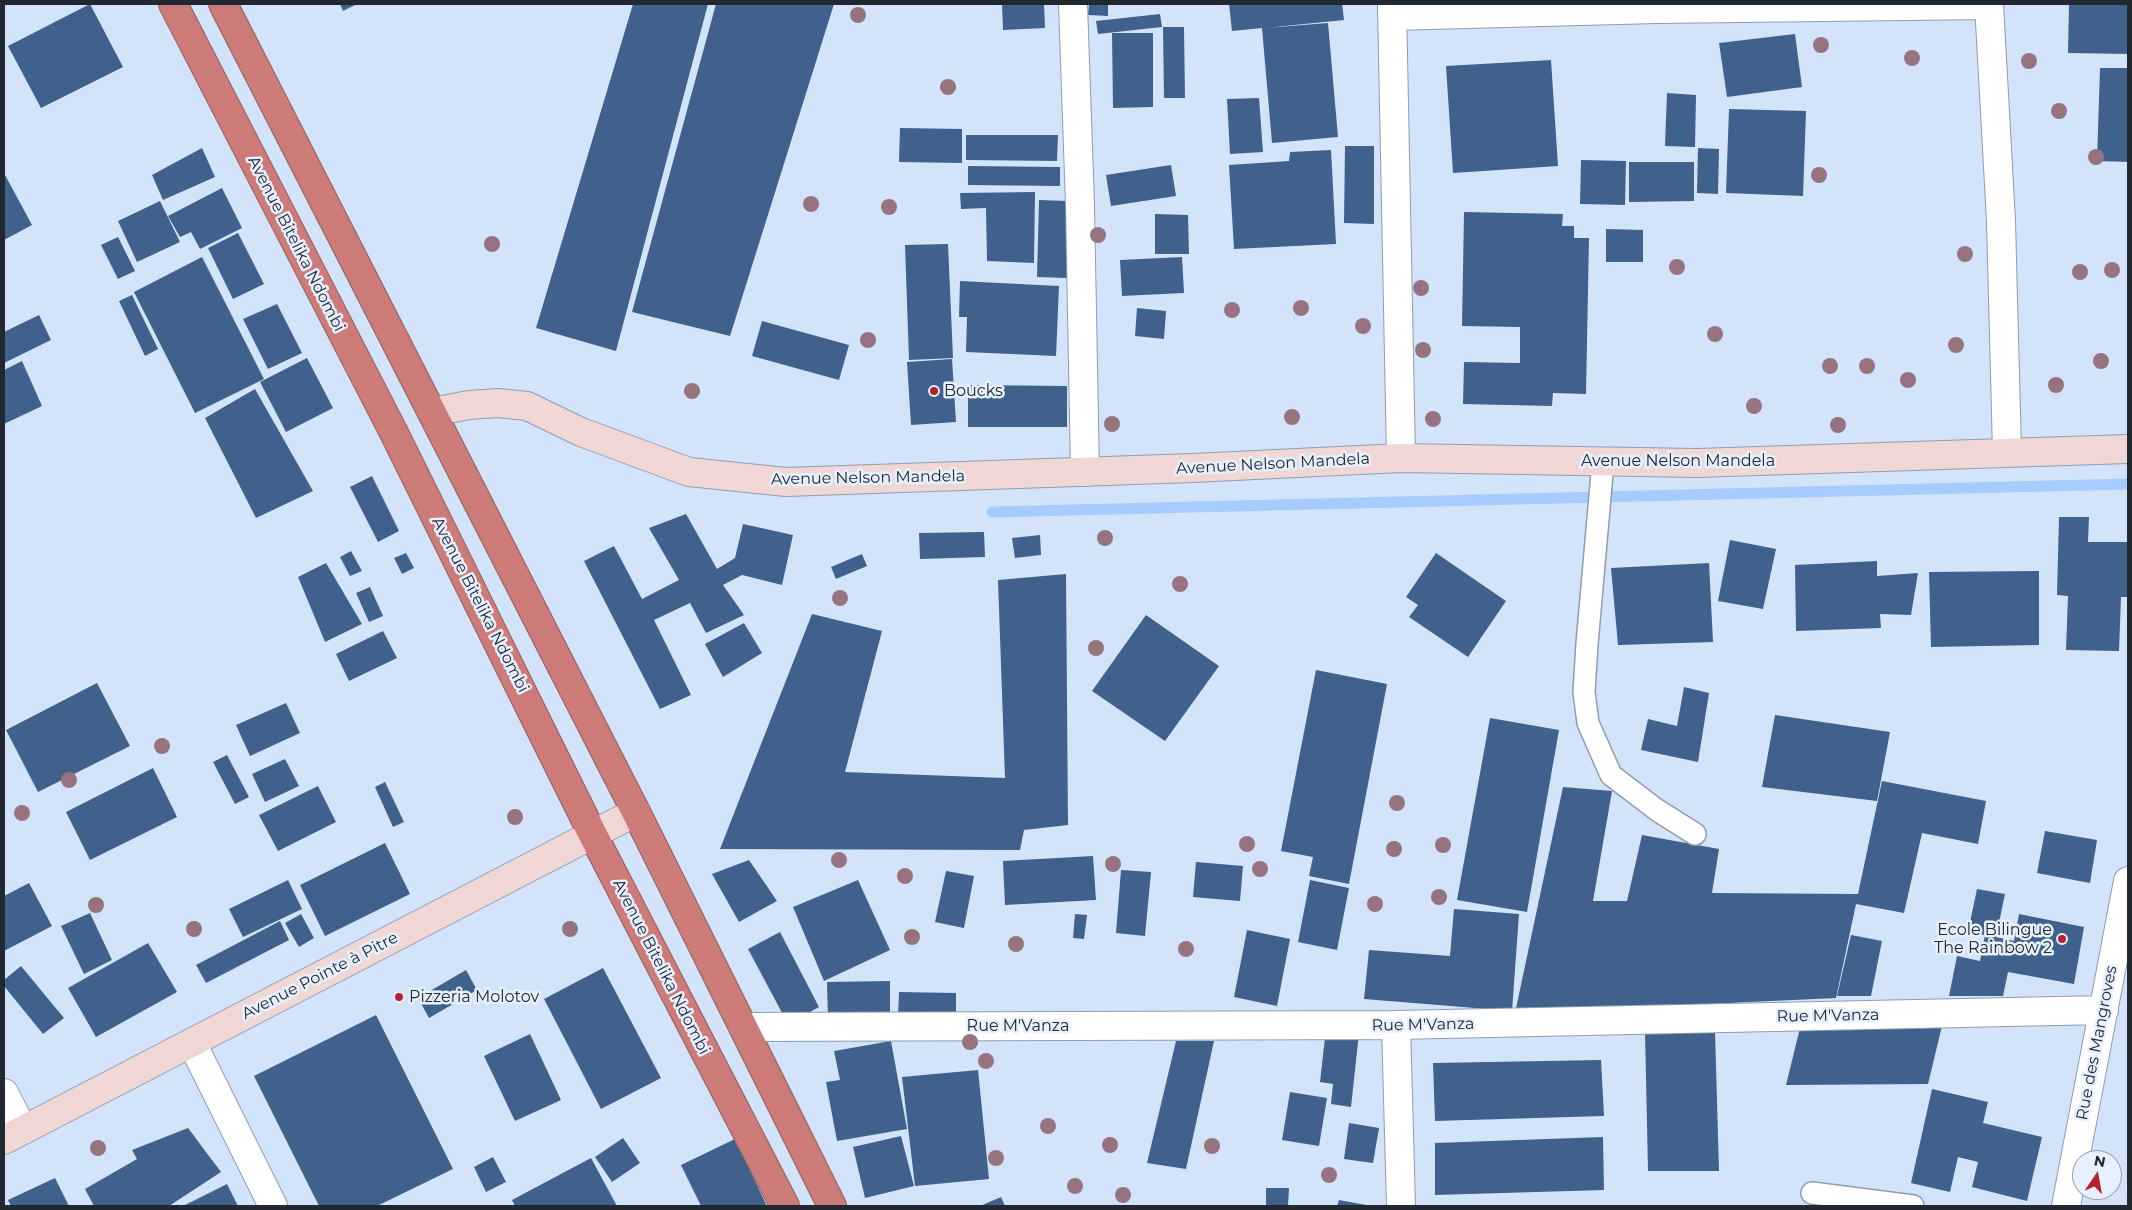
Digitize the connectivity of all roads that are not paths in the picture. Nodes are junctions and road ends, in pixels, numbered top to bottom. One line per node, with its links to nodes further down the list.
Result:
1 (172, 4): 14 (highway, Avenue Bitelika Ndombi)
2 (224, 4): 6 (highway)
3 (1073, 4): 11 (street)
4 (1989, 4): 5 (street); 8 (street)
5 (1392, 10): 9 (street)
6 (432, 412): 11 (street, Avenue Nelson Mandela); 12 (highway)
7 (2128, 449): 8 (street, Avenue Nelson Mandela)
8 (2007, 452): 10 (street, Avenue Nelson Mandela)
9 (1401, 458): 10 (street, Avenue Nelson Mandela); 11 (street, Avenue Nelson Mandela)
10 (1603, 462): 13 (lane)
11 (1085, 472)
12 (636, 812): 14 (street, Avenue Pointe à Pitre); 18 (highway)
13 (1695, 834)
14 (594, 835): 19 (street, Avenue Pointe à Pitre); 24 (highway, Avenue Bitelika Ndombi)
15 (2128, 881): 16 (street, Rue des Mangroves)
16 (2104, 1010): 17 (street, Rue M'Vanza); 28 (street, Rue des Mangroves)
17 (1396, 1025): 18 (street, Rue M'Vanza); 26 (street)
18 (743, 1026): 25 (highway)
19 (192, 1043): 21 (street, Avenue Pointe à Pitre); 23 (street)
20 (4, 1093): 21 (street)
21 (14, 1135)
22 (1812, 1193): 27 (lane)
23 (273, 1206)
24 (785, 1206)
25 (832, 1206)
26 (1401, 1206)
27 (1913, 1206)
28 (2066, 1206)

